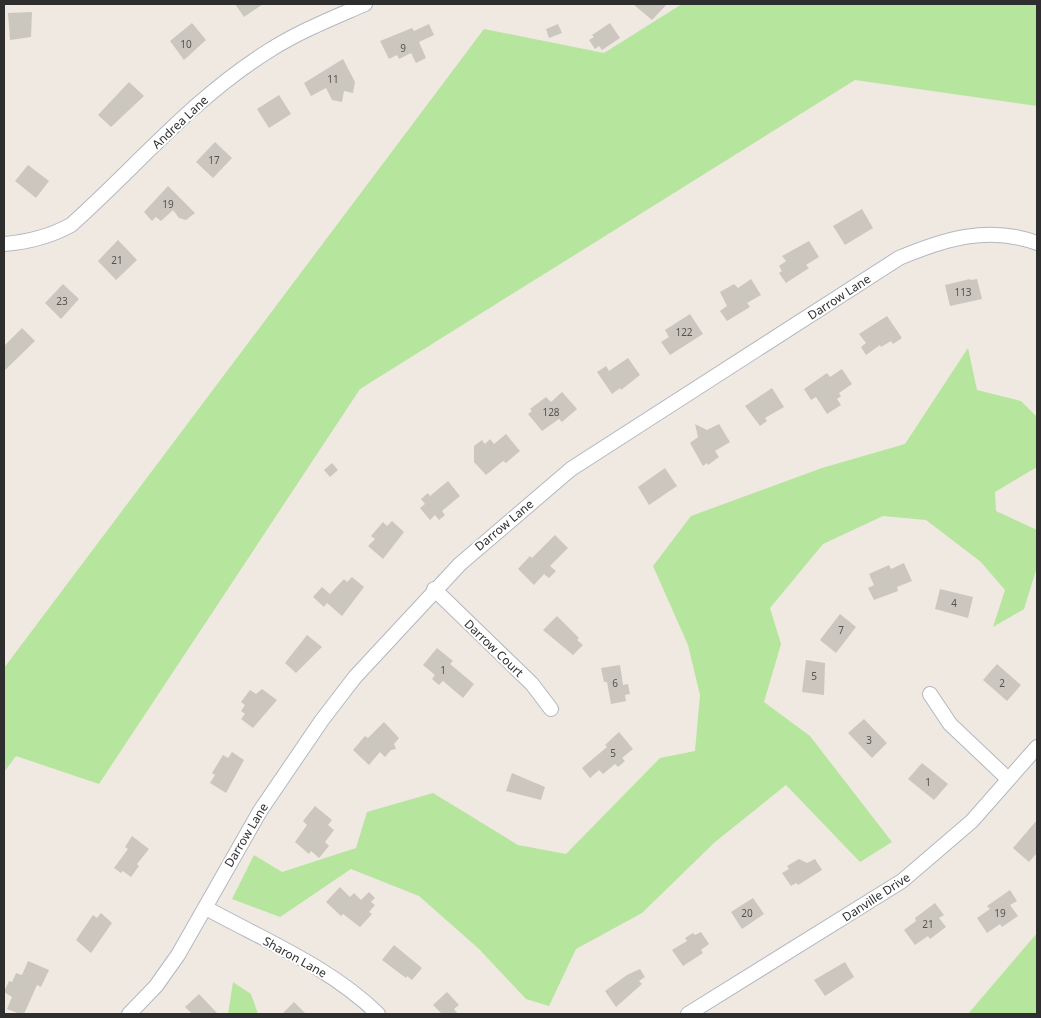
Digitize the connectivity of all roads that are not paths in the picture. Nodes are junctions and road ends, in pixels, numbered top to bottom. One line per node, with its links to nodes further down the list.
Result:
1 (365, 4): 3 (street, Andrea Lane)
2 (1037, 243): 4 (street, Darrow Lane)
3 (4, 244)
4 (434, 589): 6 (street, Darrow Court); 9 (street, Darrow Lane)
5 (930, 694): 8 (street)
6 (551, 709)
7 (1037, 747): 8 (street, Danville Drive)
8 (1008, 779): 12 (street, Danville Drive)
9 (206, 908): 10 (street, Darrow Lane); 11 (street, Sharon Lane)
10 (129, 1014)
11 (378, 1014)
12 (688, 1014)

